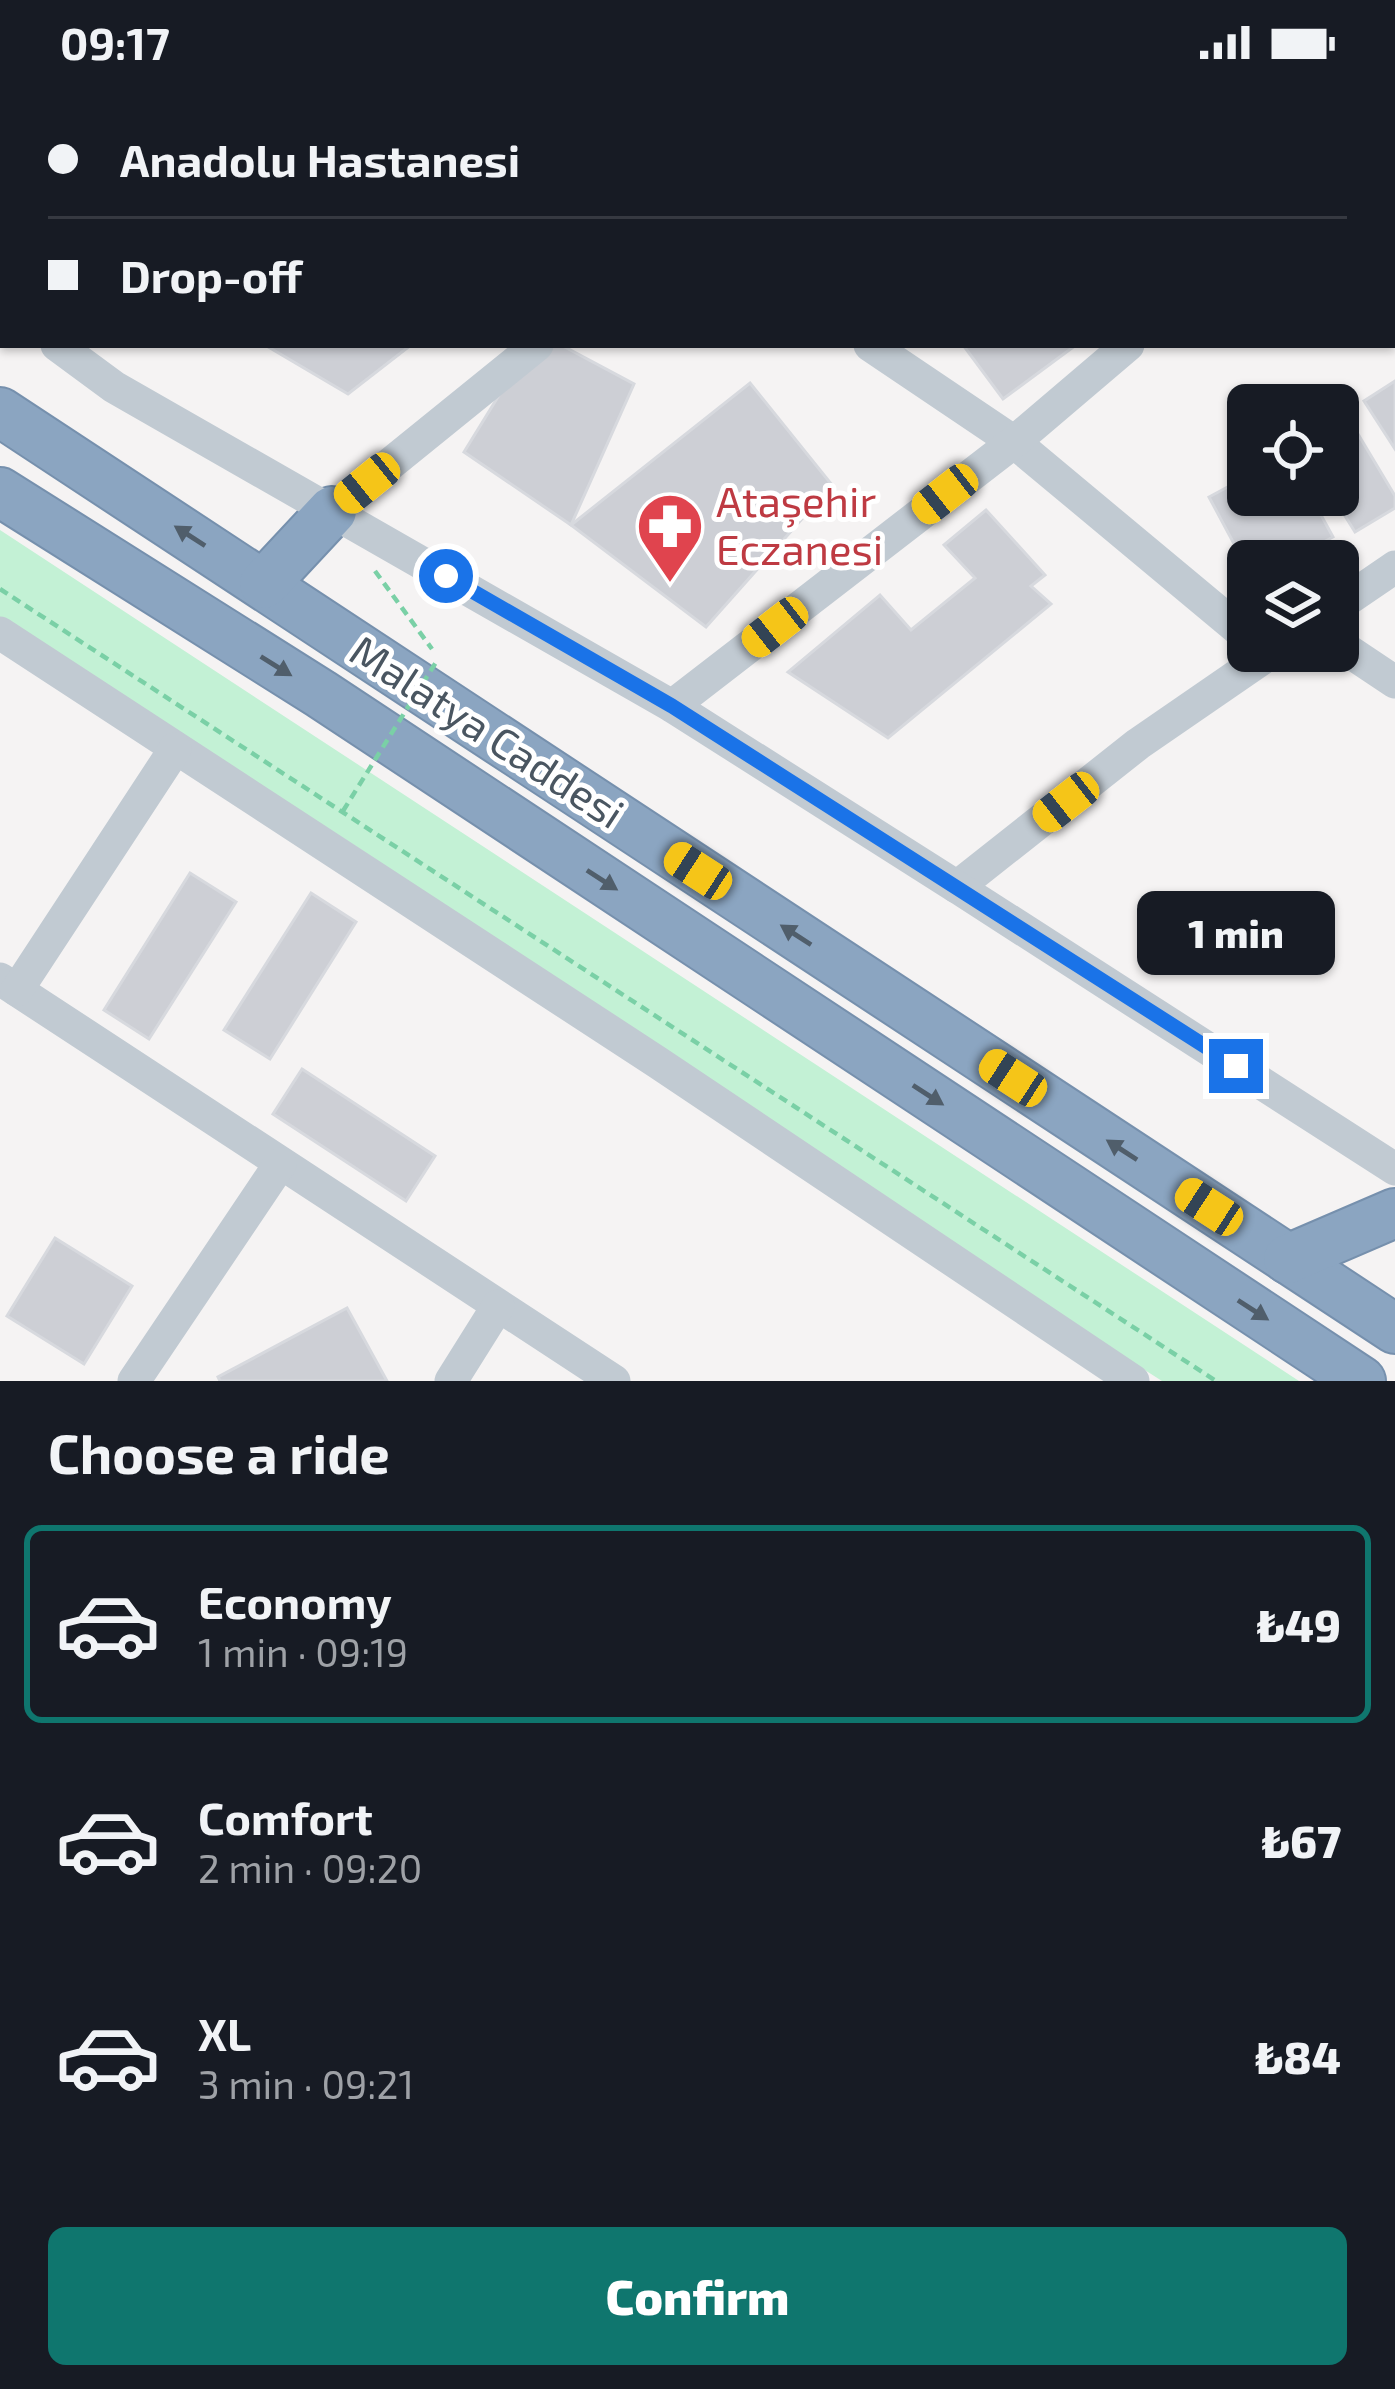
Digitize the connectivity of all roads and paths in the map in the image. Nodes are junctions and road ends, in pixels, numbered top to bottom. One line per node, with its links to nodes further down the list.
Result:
1 (62, 348): 8 (street)
2 (533, 348): 8 (street)
3 (874, 348): 6 (street)
4 (1124, 348): 6 (street)
5 (0, 412): 11 (highway, Malatya Caddesi, one-way to 5)
6 (1014, 442): 14 (street); 19 (street)
7 (0, 491): 35 (highway, Malatya Caddesi, one-way to 35)
8 (332, 511): 11 (highway); 19 (street)
9 (372, 566): 21 (path, bridge)
10 (1395, 567): 13 (street)
11 (264, 584): 27 (highway, Malatya Caddesi, one-way to 11)
12 (0, 589): 21 (path)
13 (1359, 592)
14 (1227, 618)
15 (0, 633): 20 (street)
16 (1359, 658): 18 (street)
17 (1232, 672): 22 (street)
18 (1395, 682)
19 (672, 706): 22 (street)
20 (176, 749): 23 (street); 33 (street)
21 (343, 811): 34 (path)
22 (957, 887): 25 (street)
23 (8, 984): 24 (street)
24 (280, 1164): 28 (street); 30 (street)
25 (1395, 1168)
26 (1395, 1213): 27 (highway)
27 (1288, 1259): 29 (highway, Malatya Caddesi)
28 (498, 1306): 31 (street); 32 (street)
29 (1395, 1329)
30 (134, 1381)
31 (451, 1381)
32 (614, 1381)
33 (1133, 1381)
34 (1216, 1381)
35 (1361, 1381)

